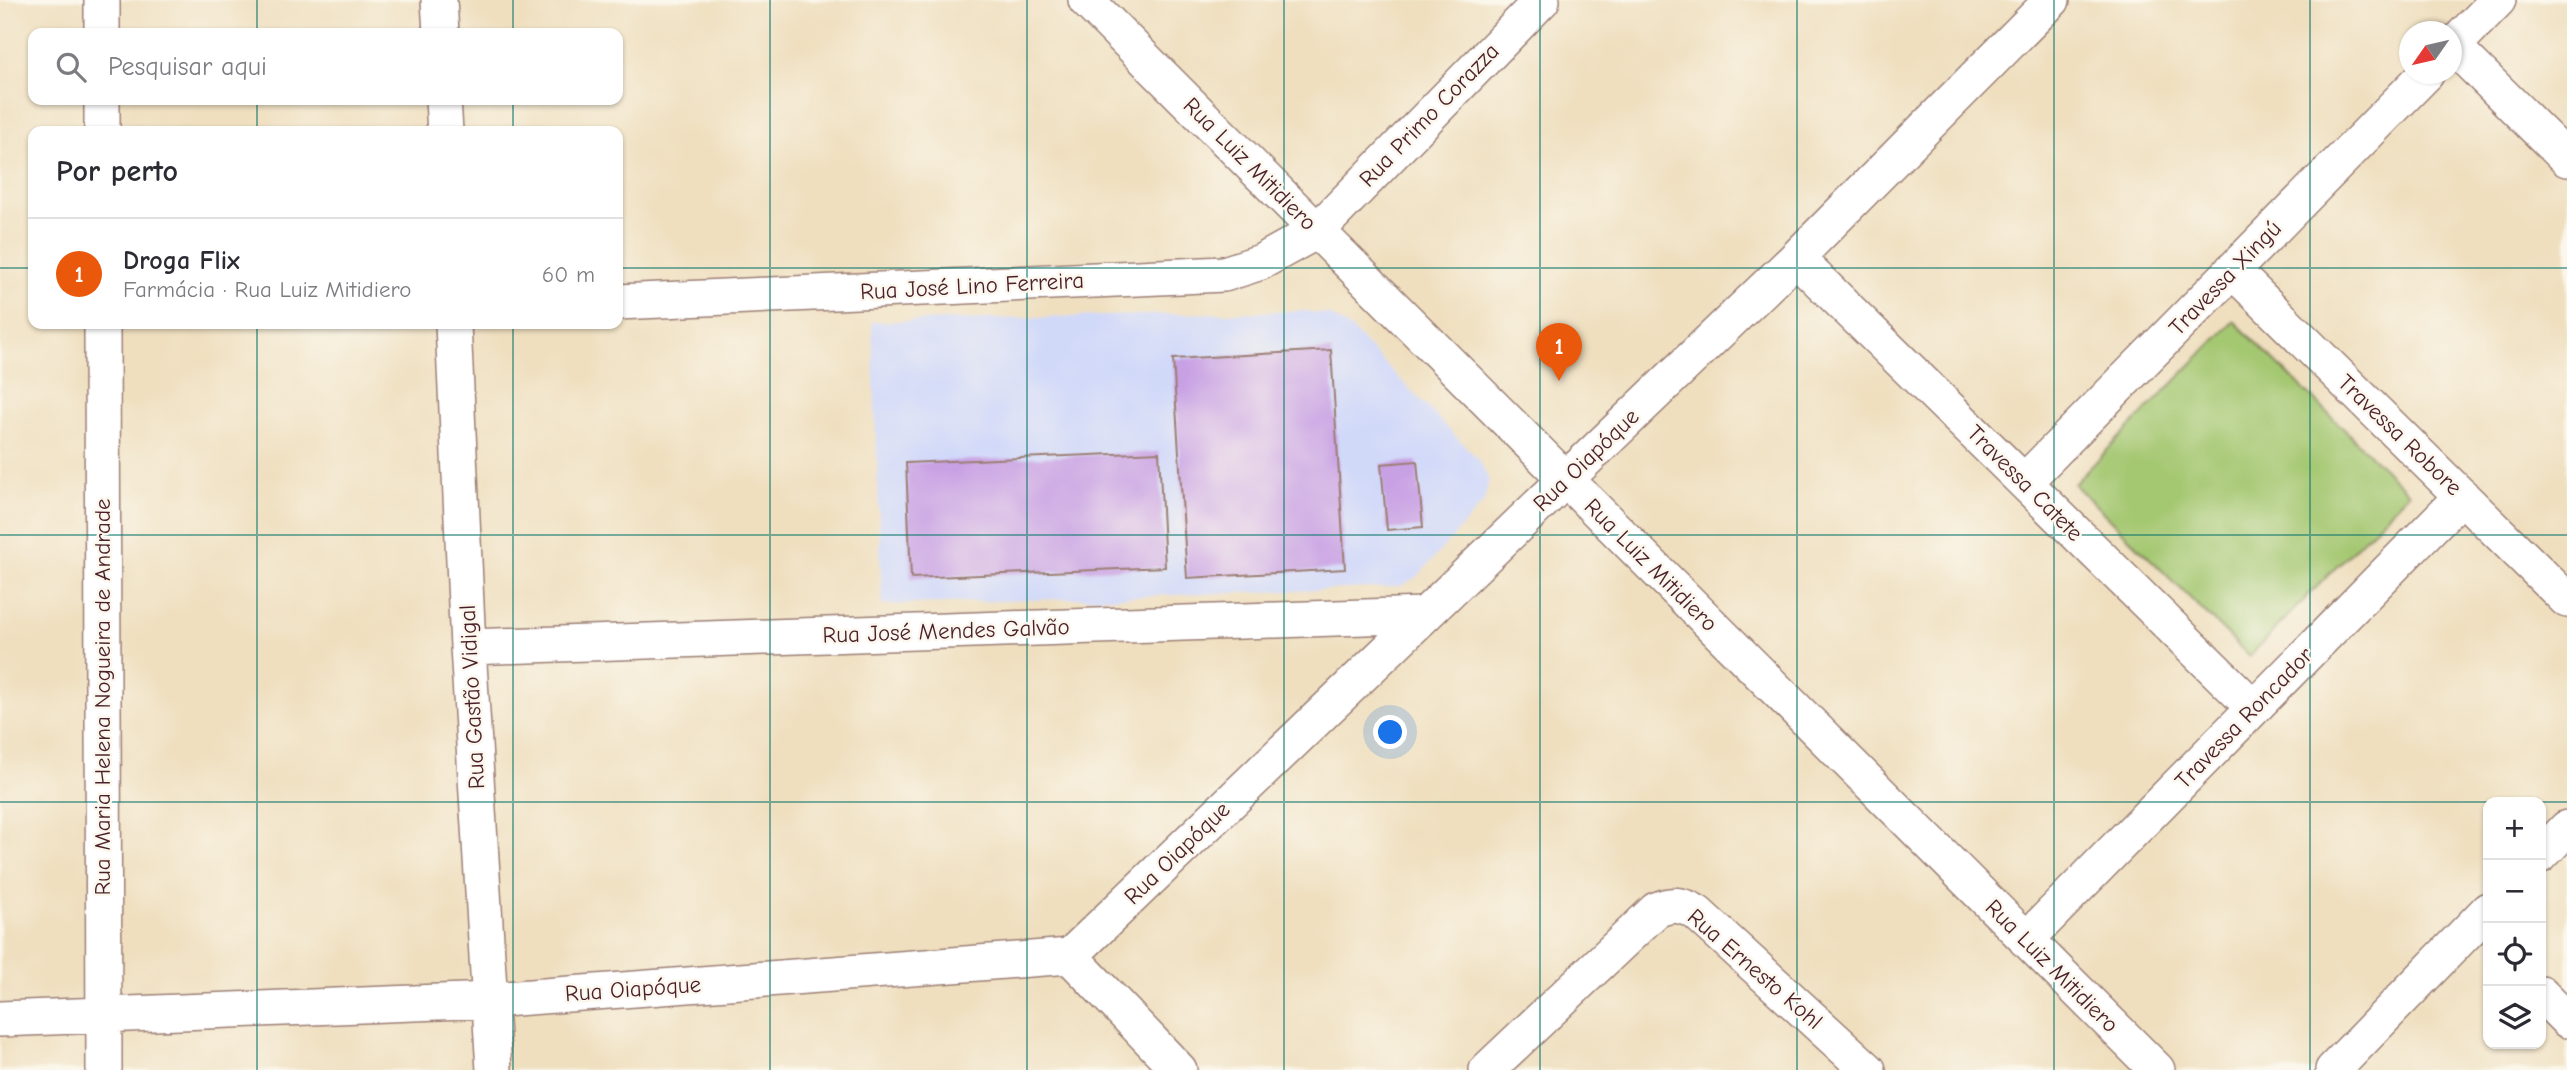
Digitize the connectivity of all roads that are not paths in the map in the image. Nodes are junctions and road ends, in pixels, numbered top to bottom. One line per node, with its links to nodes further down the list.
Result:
1 (102, 0): 7 (street)
2 (439, 0): 8 (street)
3 (1086, 0): 17 (street, Rua Luiz Mitidiero)
4 (1542, 0): 17 (street, Rua Primo Corazza)
5 (2052, 0): 18 (street, Rua Oiapóque)
6 (2498, 0): 9 (street)
7 (102, 28)
8 (441, 28)
9 (2462, 36)
10 (2462, 56): 16 (street)
11 (2416, 84): 19 (street, Travessa Xingú)
12 (102, 105): 14 (street)
13 (443, 105): 15 (street)
14 (102, 126)
15 (445, 126)
16 (2567, 159)
17 (1317, 231): 20 (street, Rua José Lino Ferreira); 23 (street, Rua Luiz Mitidiero)
18 (1796, 257): 23 (street, Rua Oiapóque); 24 (street, Travessa Catete)
19 (2232, 270): 24 (street, Travessa Xingú); 25 (street, Travessa Robore)
20 (623, 302)
21 (102, 329): 37 (street, Rua Maria Helena Nogueira de Andrade)
22 (453, 329): 28 (street, Rua Gastão Vidigal)
23 (1566, 479): 27 (street, Rua Oiapóque); 33 (street, Rua Luiz Mitidiero)
24 (2024, 482): 29 (street, Travessa Catete)
25 (2462, 496): 26 (street, Travessa Robore); 29 (street, Travessa Roncador)
26 (2567, 600)
27 (1424, 615): 28 (street, Rua José Mendes Galvão); 34 (street, Rua Oiapóque)
28 (468, 647): 36 (street, Rua Gastão Vidigal)
29 (2254, 708): 33 (street, Travessa Roncador)
30 (2567, 828): 31 (street)
31 (2546, 850)
32 (2483, 927): 46 (street)
33 (2026, 940): 45 (street, Rua Luiz Mitidiero)
34 (1070, 956): 36 (street, Rua Oiapóque); 42 (street)
35 (2546, 999): 39 (street)
36 (491, 1000): 37 (street, Rua Oiapóque); 41 (street, Rua Gastão Vidigal)
37 (103, 1016): 38 (street, Rua Oiapóque); 40 (street, Rua Maria Helena Nogueira de Andrade)
38 (0, 1018)
39 (2567, 1020)
40 (104, 1070)
41 (494, 1070)
42 (1179, 1070)
43 (1487, 1070): 44 (street, Rua Ernesto Kohl)
44 (1868, 1070)
45 (2157, 1070)
46 (2333, 1070)

